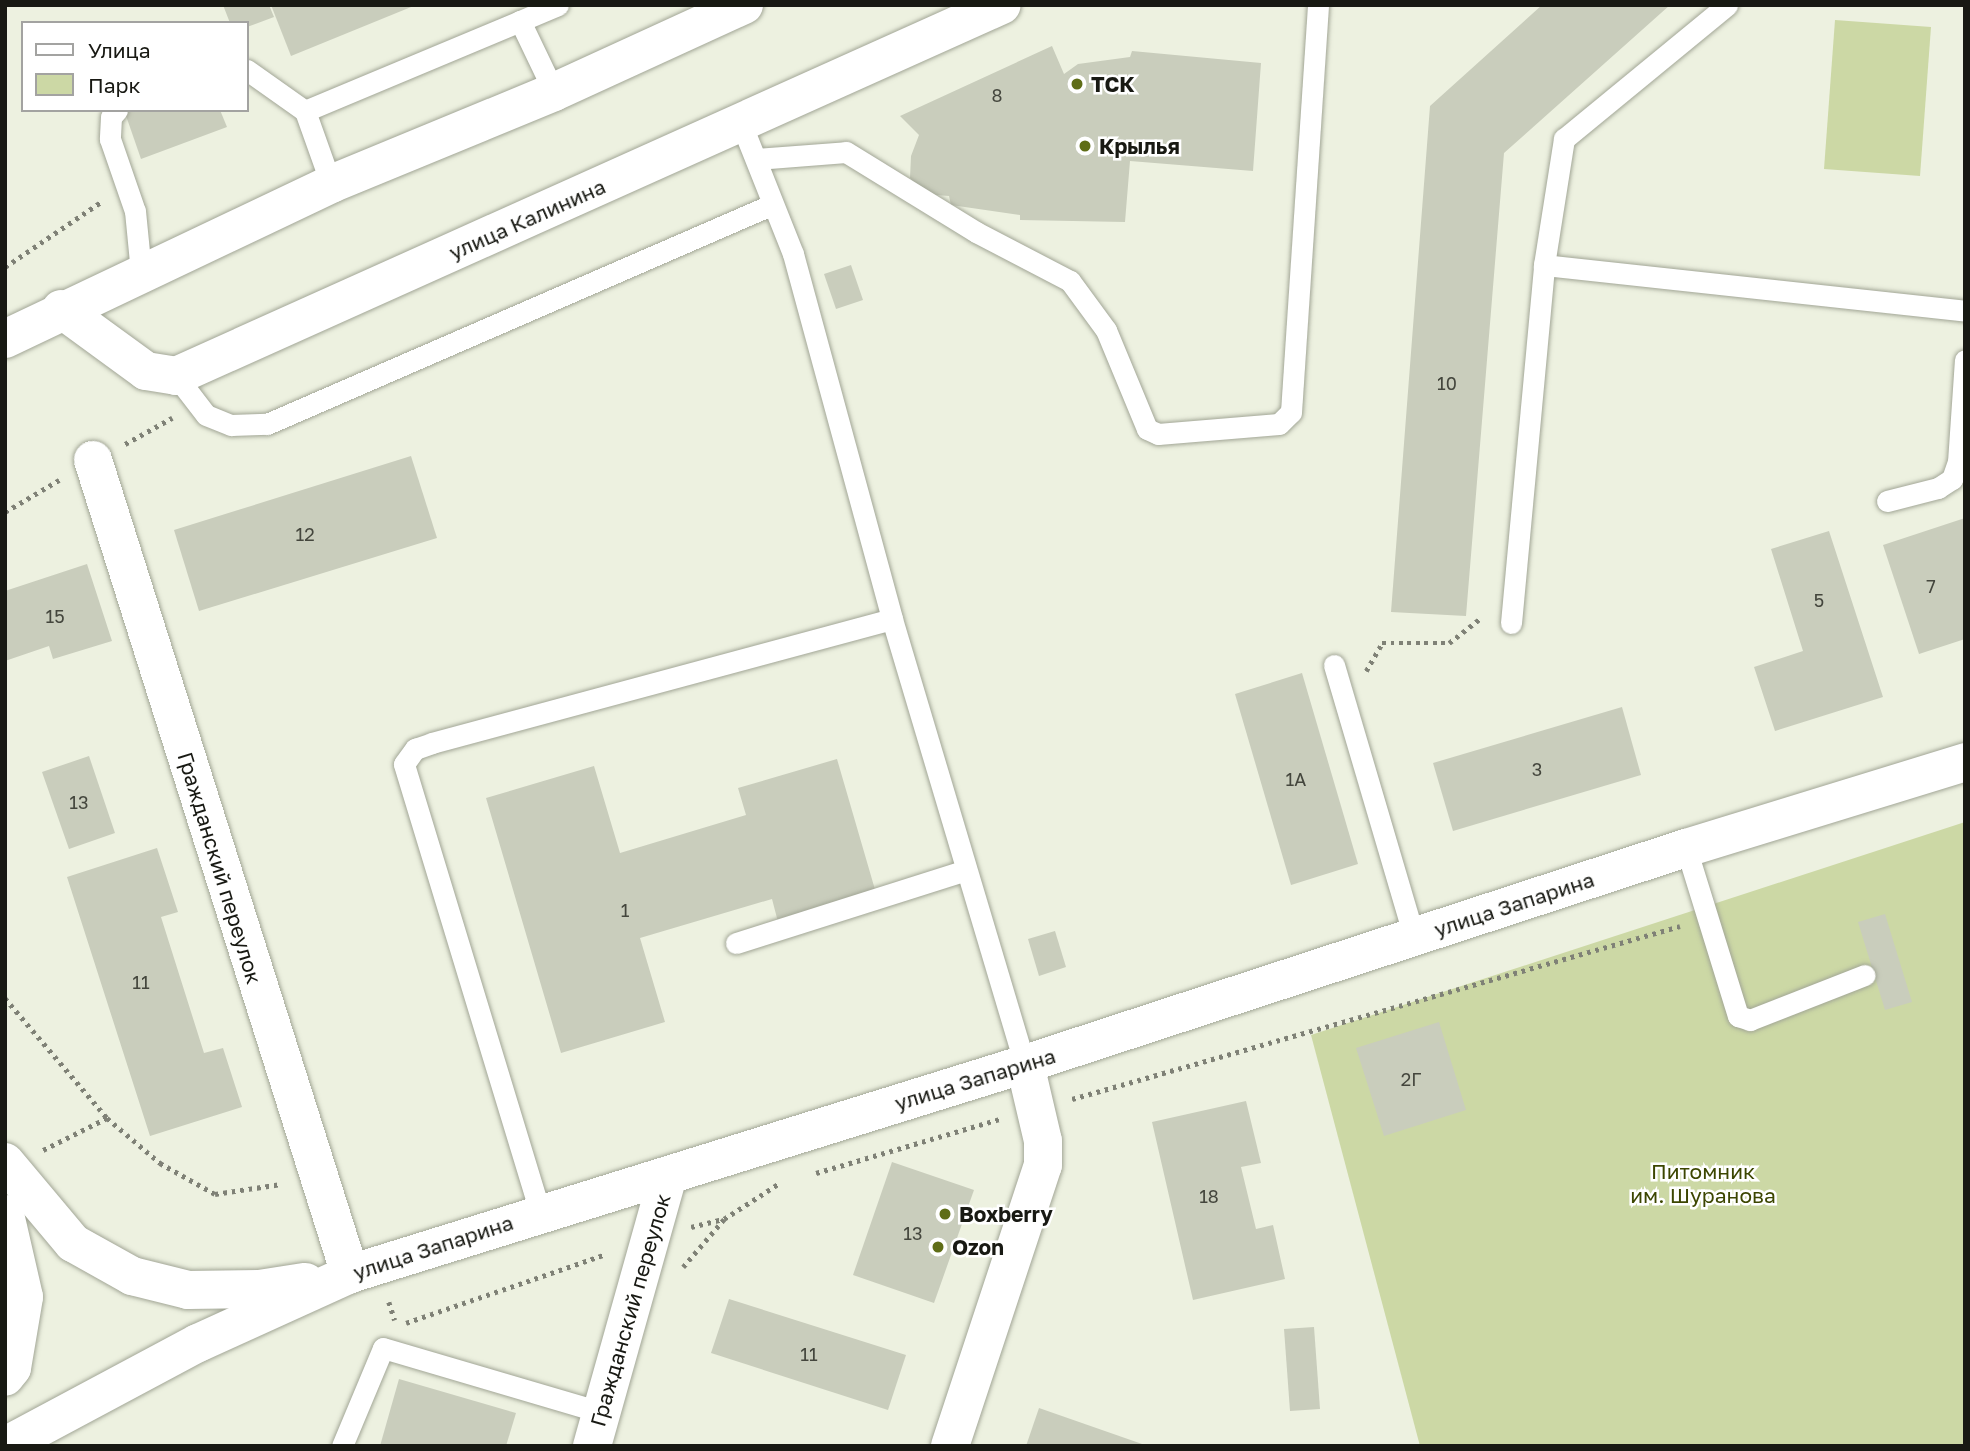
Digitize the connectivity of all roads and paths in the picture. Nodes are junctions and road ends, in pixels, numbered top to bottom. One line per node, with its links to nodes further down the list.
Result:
1 (558, 5): 6 (lane)
2 (1002, 5): 11 (main road, улица Калинина)
3 (1318, 5): 12 (lane)
4 (1727, 5): 16 (lane)
5 (742, 6): 8 (main road)
6 (520, 21): 8 (lane); 9 (lane)
7 (248, 72): 9 (lane)
8 (554, 92): 13 (main road)
9 (305, 111): 13 (lane)
10 (115, 112): 14 (lane)
11 (741, 123): 12 (lane); 23 (main road, улица Калинина)
12 (755, 159): 15 (lane)
13 (331, 184): 18 (main road)
14 (124, 186): 17 (path); 18 (lane)
15 (771, 205): 23 (lane); 27 (lane)
16 (1544, 265): 20 (lane); 26 (lane)
17 (5, 267)
18 (141, 272): 19 (main road)
19 (61, 309): 21 (main road); 23 (main road)
20 (1965, 311)
21 (5, 339)
22 (1965, 360): 25 (lane)
23 (176, 376)
24 (93, 460): 45 (main road, Гражданский переулок)
25 (1887, 501)
26 (1513, 599): 28 (lane); 30 (path)
27 (892, 619): 33 (lane); 47 (lane)
28 (1511, 623)
29 (1334, 665): 30 (lane)
30 (1346, 704): 35 (lane)
31 (1965, 762): 32 (main road, улица Запарина)
32 (1686, 848): 34 (lane); 35 (main road, улица Запарина)
33 (966, 870): 36 (lane); 39 (lane)
34 (1707, 918): 37 (lane); 40 (path)
35 (1415, 937): 39 (main road, улица Запарина)
36 (736, 943)
37 (1865, 975)
38 (5, 998): 41 (path)
39 (1025, 1064): 40 (main road); 43 (main road, улица Запарина)
40 (1037, 1108): 44 (path); 58 (main road)
41 (107, 1118): 42 (path); 45 (path)
42 (7, 1165): 51 (main road)
43 (668, 1175): 47 (main road, улица Запарина); 50 (main road, Гражданский переулок)
44 (803, 1177)
45 (319, 1179): 51 (main road, Гражданский переулок)
46 (790, 1180): 49 (path)
47 (540, 1212): 51 (main road, улица Запарина)
48 (5, 1214): 54 (main road)
49 (724, 1219): 50 (path); 52 (path)
50 (650, 1238): 53 (path); 55 (main road, Гражданский переулок)
51 (350, 1274): 56 (main road, улица Запарина)
52 (674, 1278)
53 (397, 1326)
54 (5, 1377)
55 (596, 1429): 57 (lane)
56 (5, 1446)
57 (342, 1446)
58 (950, 1446)

